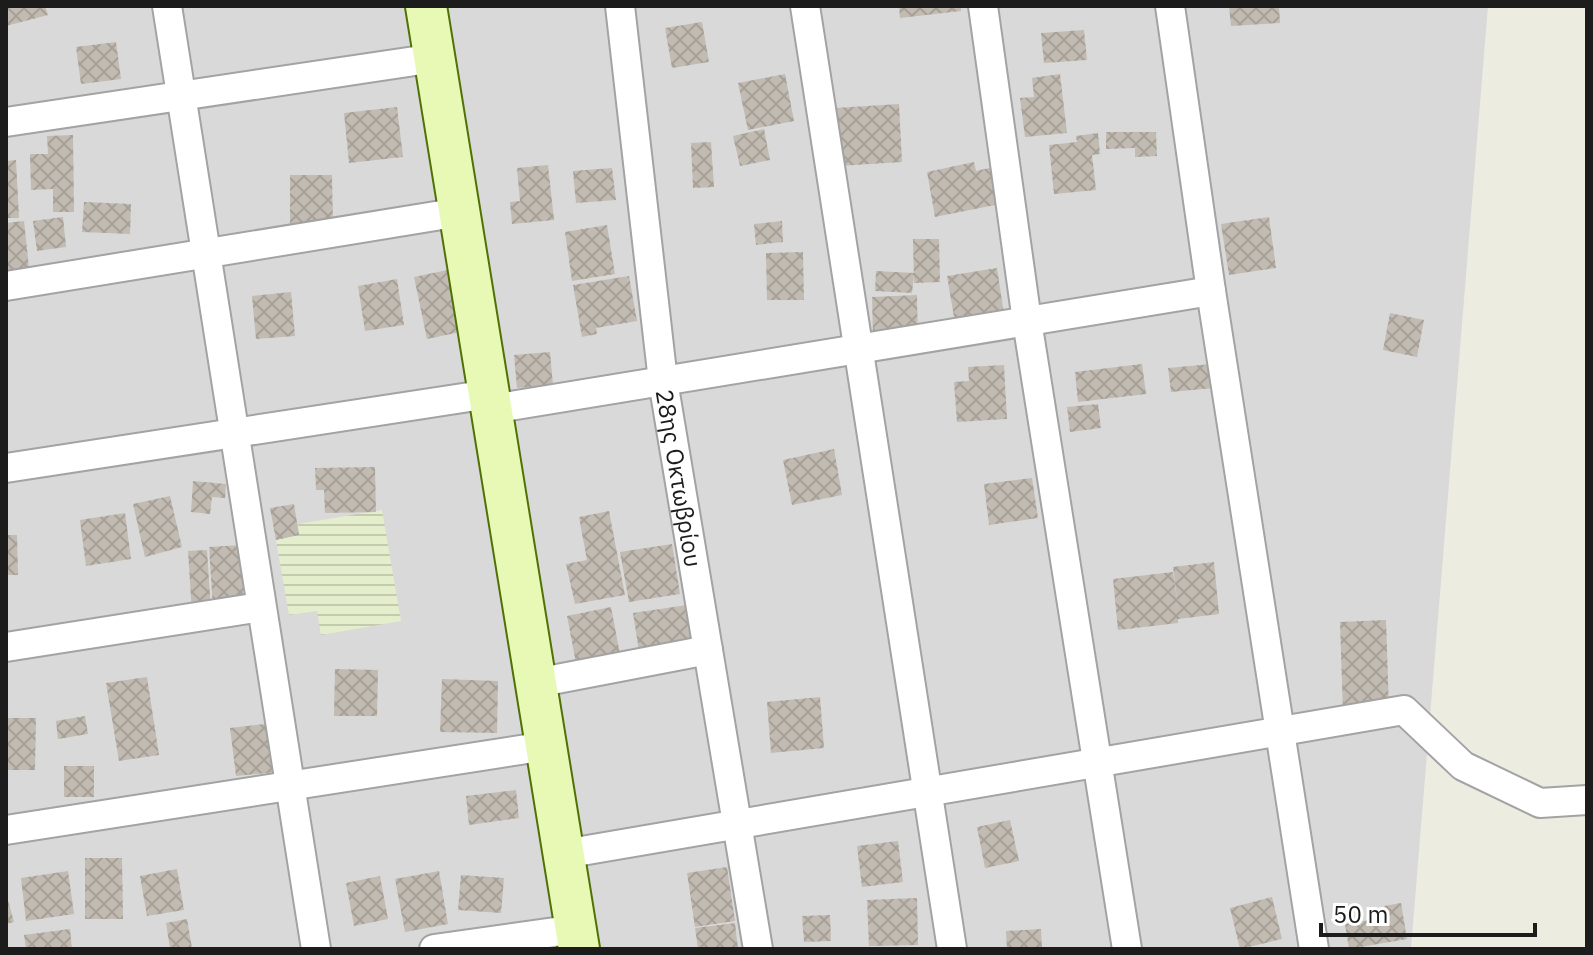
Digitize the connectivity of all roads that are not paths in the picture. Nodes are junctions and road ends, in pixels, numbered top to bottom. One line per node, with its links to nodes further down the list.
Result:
1 (167, 6): 8 (street)
2 (426, 6): 7 (street)
3 (620, 6): 16 (street, 28ης Οκτωβρίου)
4 (805, 6): 15 (street)
5 (983, 6): 14 (street)
6 (1170, 6): 13 (street)
7 (435, 58): 8 (street); 10 (street)
8 (180, 96): 9 (street); 11 (street)
9 (6, 122)
10 (460, 212): 11 (street); 17 (street)
11 (205, 254): 12 (street); 18 (street)
12 (6, 286)
13 (1211, 291): 14 (street); 24 (street)
14 (1027, 321): 15 (street); 26 (street)
15 (858, 349): 16 (street); 28 (street)
16 (663, 381): 17 (street); 22 (street, 28ης Οκτωβρίου)
17 (490, 402): 18 (street); 23 (street)
18 (233, 433): 19 (street); 20 (street)
19 (6, 468)
20 (261, 607): 21 (street); 27 (street)
21 (6, 647)
22 (708, 650): 23 (street); 30 (street, 28ης Οκτωβρίου)
23 (536, 683): 25 (street)
24 (1280, 732): 26 (street); 29 (street); 39 (street)
25 (546, 746): 27 (street); 32 (street)
26 (1098, 763): 28 (street); 38 (street)
27 (290, 786): 31 (street); 34 (street)
28 (927, 792): 30 (street); 37 (street)
29 (1587, 800)
30 (737, 825): 32 (street); 36 (street, 28ης Οκτωβρίου)
31 (6, 830)
32 (564, 854): 33 (street)
33 (577, 939): 35 (street)
34 (316, 949)
35 (434, 949)
36 (758, 949)
37 (952, 949)
38 (1127, 949)
39 (1314, 949)

